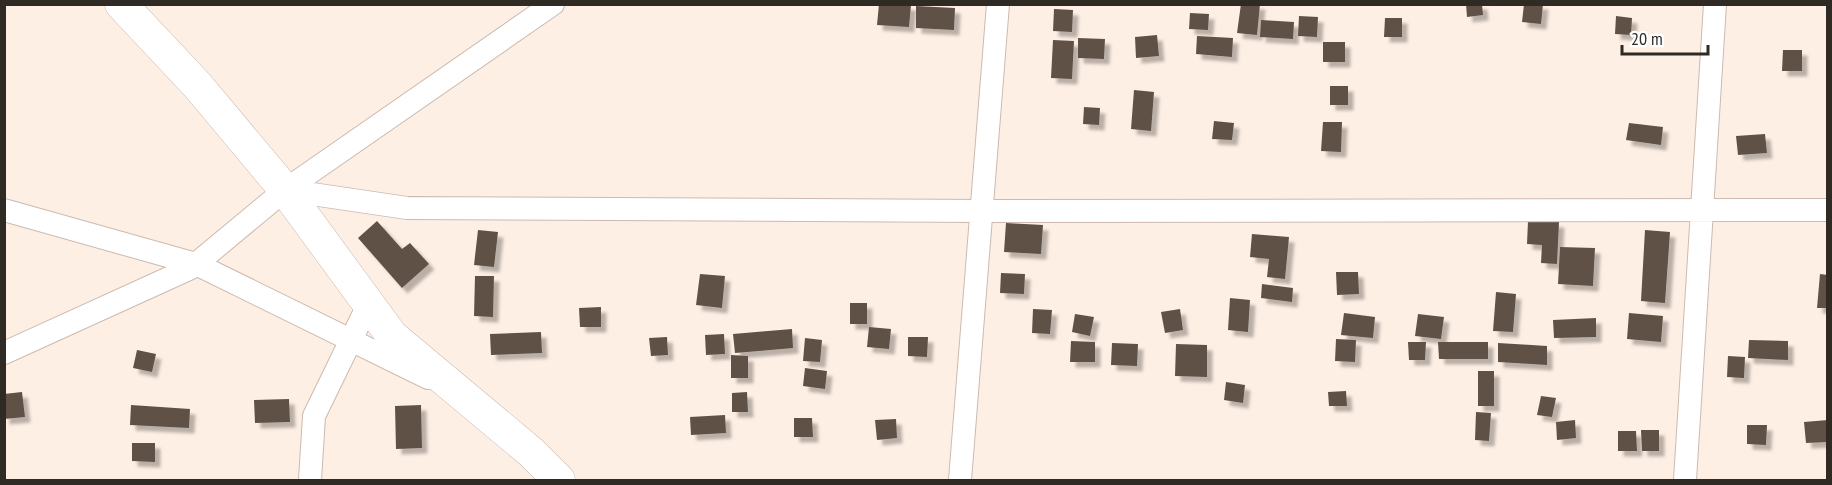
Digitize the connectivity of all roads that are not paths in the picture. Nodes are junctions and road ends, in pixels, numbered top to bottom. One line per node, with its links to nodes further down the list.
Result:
1 (122, 4): 5 (street)
2 (553, 4): 5 (street)
3 (998, 4): 9 (street)
4 (1715, 4): 6 (street)
5 (285, 190): 9 (street); 10 (street); 11 (street)
6 (1702, 209): 8 (street); 9 (street); 18 (street)
7 (4, 210): 10 (street)
8 (1827, 210)
9 (982, 212): 17 (street)
10 (196, 264): 12 (street); 13 (street)
11 (369, 303): 12 (street); 14 (street)
12 (351, 339): 14 (street); 15 (street)
13 (4, 353)
14 (462, 395): 16 (street)
15 (310, 480)
16 (559, 480)
17 (960, 480)
18 (1685, 480)

